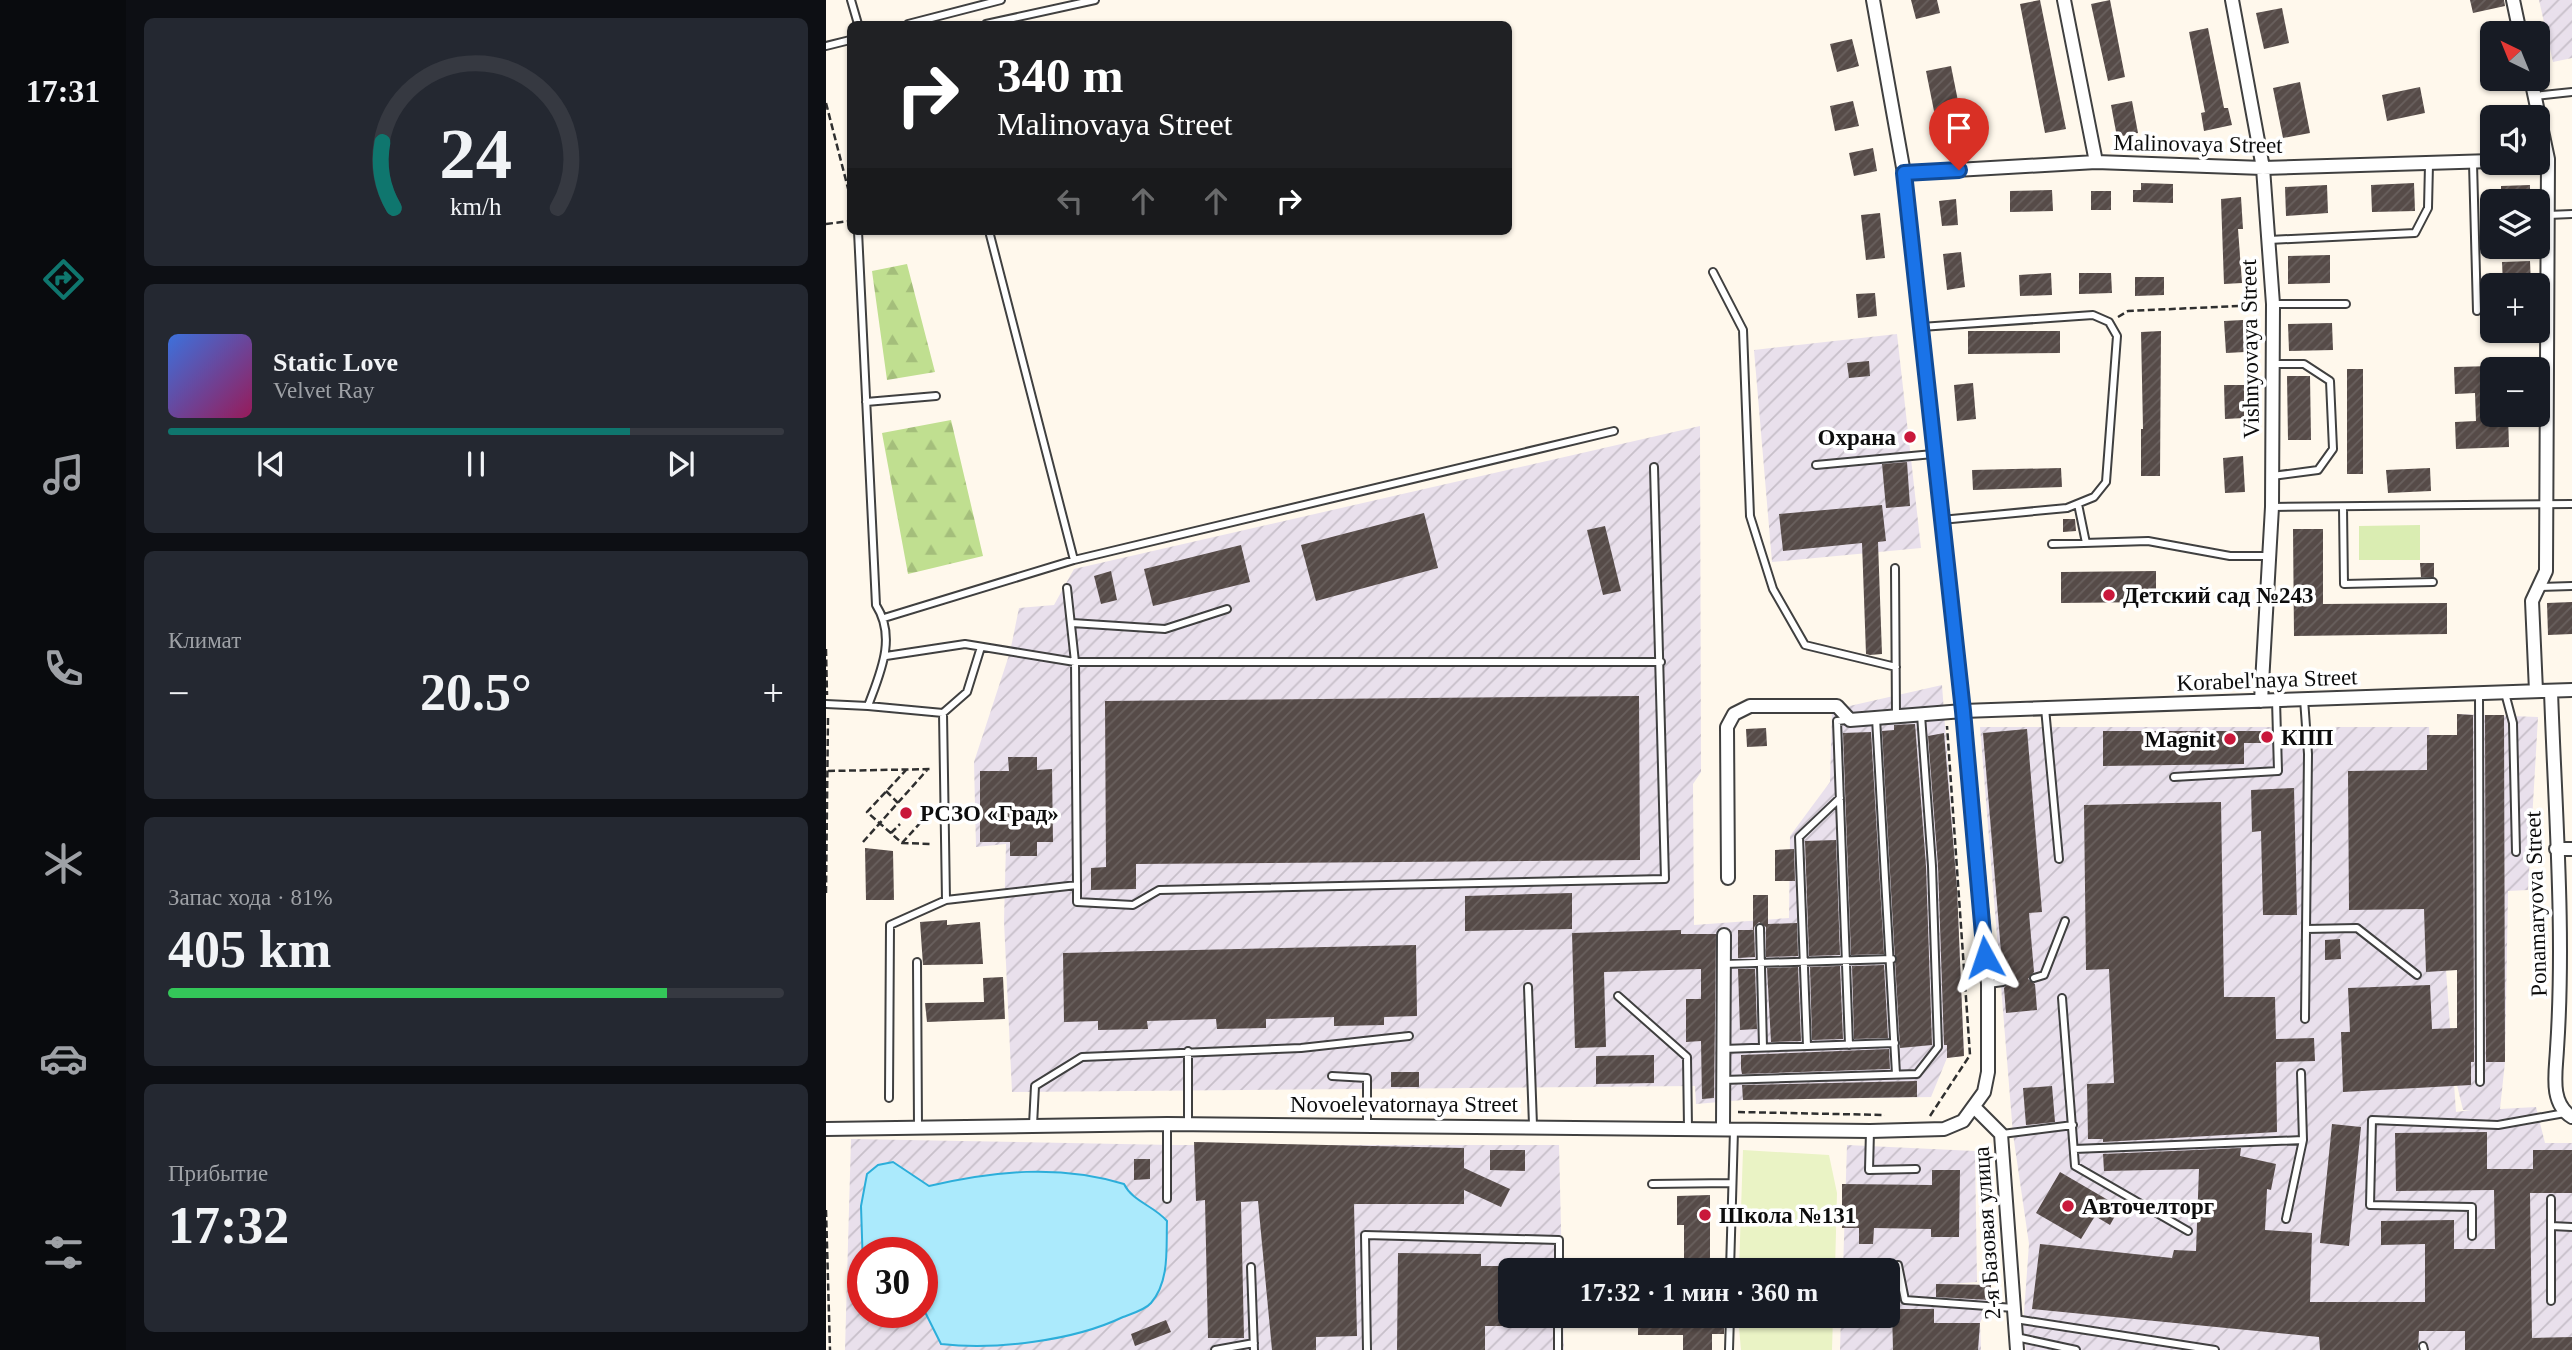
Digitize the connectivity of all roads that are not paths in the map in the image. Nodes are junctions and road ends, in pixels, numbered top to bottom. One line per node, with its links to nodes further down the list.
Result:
1 (851, 0): 8 (lane)
2 (1001, 0): 9 (lane)
3 (1095, 0): 10 (lane)
4 (1873, 0): 23 (street)
5 (2064, 0): 20 (street)
6 (2232, 0): 22 (street, Vishnyovaya Street)
7 (2513, 0): 11 (street)
8 (857, 21)
9 (920, 21)
10 (1000, 21)
11 (2517, 21)
12 (847, 41): 13 (lane)
13 (826, 46)
14 (2534, 91): 16 (street)
15 (2572, 92): 16 (lane)
16 (2535, 96): 17 (street)
17 (2536, 105)
18 (2472, 161): 19 (street, Malinovaya Street); 21 (street, Malinovaya Street); 33 (lane)
19 (2480, 161)
20 (2096, 162): 22 (street, Malinovaya Street); 23 (street, Malinovaya Street)
21 (2430, 162): 22 (street, Malinovaya Street); 28 (lane)
22 (2263, 168): 28 (street, Vishnyovaya Street)
23 (1904, 173): 34 (street)
24 (2572, 214): 25 (lane)
25 (2550, 215)
26 (858, 235): 37 (lane)
27 (990, 235): 52 (lane)
28 (2269, 240): 31 (street, Vishnyovaya Street)
29 (2548, 259): 44 (street)
30 (1713, 272): 65 (lane)
31 (2273, 304): 32 (lane); 35 (street, Vishnyovaya Street)
32 (2346, 304)
33 (2477, 311)
34 (1919, 327): 39 (street); 43 (lane)
35 (2274, 364): 42 (street, Vishnyovaya Street); 42 (lane)
36 (936, 396): 37 (lane)
37 (866, 402): 59 (lane)
38 (1614, 431): 52 (lane)
39 (1933, 454): 40 (lane); 48 (street)
40 (1816, 465)
41 (1654, 467): 64 (lane)
42 (2271, 476): 46 (street, Vishnyovaya Street)
43 (2078, 504): 48 (lane); 49 (lane)
44 (2546, 504): 45 (lane); 47 (lane); 56 (street)
45 (2572, 504)
46 (2272, 507): 47 (lane); 51 (street, Vishnyovaya Street)
47 (2343, 508): 54 (lane)
48 (1941, 520): 77 (street)
49 (2086, 543): 50 (lane); 51 (lane)
50 (2052, 544)
51 (2269, 556): 72 (street, Vishnyovaya Street)
52 (1074, 560): 59 (lane)
53 (1895, 568): 65 (lane)
54 (2433, 582)
55 (2572, 586): 56 (lane)
56 (2538, 587): 67 (street)
57 (1067, 588): 60 (lane)
58 (1227, 608): 60 (lane)
59 (884, 618): 62 (lane)
60 (1072, 623): 63 (lane)
61 (981, 647): 62 (lane); 63 (lane); 78 (lane)
62 (886, 656): 75 (lane)
63 (1075, 662): 64 (lane); 90 (lane)
64 (1661, 662): 90 (lane)
65 (1896, 667): 80 (lane)
66 (2572, 690): 68 (street, Korabel'naya Street)
67 (2536, 691): 68 (street, Korabel'naya Street); 69 (street, Korabel'naya Street)
68 (2551, 691): 85 (street, Ponamaryova Street)
69 (2505, 692): 70 (street, Korabel'naya Street); 87 (lane)
70 (2479, 693): 71 (street, Korabel'naya Street); 122 (lane)
71 (2304, 699): 73 (street, Korabel'naya Street); 94 (lane)
72 (2261, 701): 73 (street, Korabel'naya Street); 76 (street, Korabel'naya Street)
73 (2276, 701): 83 (lane)
74 (827, 704): 75 (lane)
75 (867, 706): 78 (lane)
76 (2045, 708): 77 (street, Korabel'naya Street); 88 (lane)
77 (1963, 711): 79 (street, Korabel'naya Street); 106 (street)
78 (943, 713): 91 (lane)
79 (1921, 715): 80 (street, Korabel'naya Street); 119 (lane)
80 (1896, 716): 81 (street, Korabel'naya Street)
81 (1876, 718): 82 (street, Korabel'naya Street); 96 (lane)
82 (1850, 720): 84 (lane); 89 (street)
83 (2174, 777)
84 (1840, 798): 97 (lane); 98 (lane)
85 (2556, 849): 86 (street); 102 (street, Ponamaryova Street)
86 (2572, 849)
87 (2516, 852)
88 (2059, 859)
89 (1728, 878)
90 (1077, 885): 91 (lane)
91 (946, 900): 123 (lane)
92 (2065, 921): 104 (lane)
93 (1760, 928): 100 (lane)
94 (2306, 929): 103 (lane); 110 (lane)
95 (1724, 935): 101 (street)
96 (1892, 959): 97 (lane); 112 (lane)
97 (1846, 960): 98 (lane); 113 (lane)
98 (1805, 961): 100 (lane); 114 (lane)
99 (917, 962): 132 (lane)
100 (1761, 963): 101 (lane); 115 (lane)
101 (1724, 964): 116 (street)
102 (2567, 973): 125 (street, Ponamaryova Street)
103 (2417, 975)
104 (2034, 978)
105 (2003, 982): 106 (lane)
106 (1988, 984): 124 (street)
107 (1528, 987): 128 (lane)
108 (1618, 996): 133 (lane)
109 (2062, 998): 129 (lane)
110 (2305, 1019)
111 (1409, 1036): 117 (lane)
112 (1895, 1043): 113 (lane); 119 (lane)
113 (1849, 1045): 114 (lane)
114 (1807, 1046): 115 (lane)
115 (1763, 1047): 116 (lane)
116 (1723, 1049): 121 (street)
117 (1188, 1051): 127 (lane); 131 (lane)
118 (2301, 1073): 138 (lane)
119 (1896, 1074): 121 (lane)
120 (1332, 1076): 130 (lane)
121 (1723, 1080): 135 (street)
122 (2480, 1082)
123 (889, 1098)
124 (1975, 1108): 136 (street, Novoelevatornaya Street); 137 (street, 2-я Базовая улица)
125 (2568, 1115): 149 (lane)
126 (1167, 1124): 127 (street, Novoelevatornaya Street); 131 (street, Novoelevatornaya Street); 143 (lane)
127 (1188, 1124): 130 (street, Novoelevatornaya Street)
128 (1533, 1125): 130 (street, Novoelevatornaya Street); 133 (street, Novoelevatornaya Street)
129 (2073, 1125): 137 (lane); 139 (lane)
130 (1367, 1126)
131 (1032, 1127): 132 (street, Novoelevatornaya Street)
132 (918, 1128): 134 (street, Novoelevatornaya Street)
133 (1688, 1128): 135 (street, Novoelevatornaya Street)
134 (826, 1129)
135 (1728, 1129): 136 (street, Novoelevatornaya Street); 142 (lane)
136 (1870, 1131): 140 (lane)
137 (2001, 1134): 155 (street, 2-я Базовая улица)
138 (2303, 1140): 139 (lane); 145 (lane)
139 (2074, 1149): 148 (lane)
140 (1916, 1169)
141 (1652, 1184): 142 (lane)
142 (1731, 1184): 151 (lane)
143 (1167, 1199)
144 (2551, 1199): 146 (lane)
145 (2286, 1219)
146 (2551, 1226): 147 (lane); 154 (lane)
147 (2572, 1227)
148 (2188, 1231)
149 (2472, 1236)
150 (1559, 1258): 161 (lane)
151 (1730, 1258)
152 (1251, 1268): 159 (lane)
153 (1900, 1275): 155 (lane)
154 (2551, 1301)
155 (2015, 1313): 158 (street, 2-я Базовая улица); 165 (lane)
156 (1558, 1328): 162 (lane)
157 (1730, 1328): 163 (lane)
158 (2016, 1343): 164 (lane)
159 (1254, 1347): 160 (lane)
160 (1215, 1350)
161 (1367, 1350)
162 (1558, 1350)
163 (1729, 1350)
164 (2076, 1350)
165 (2215, 1350)

